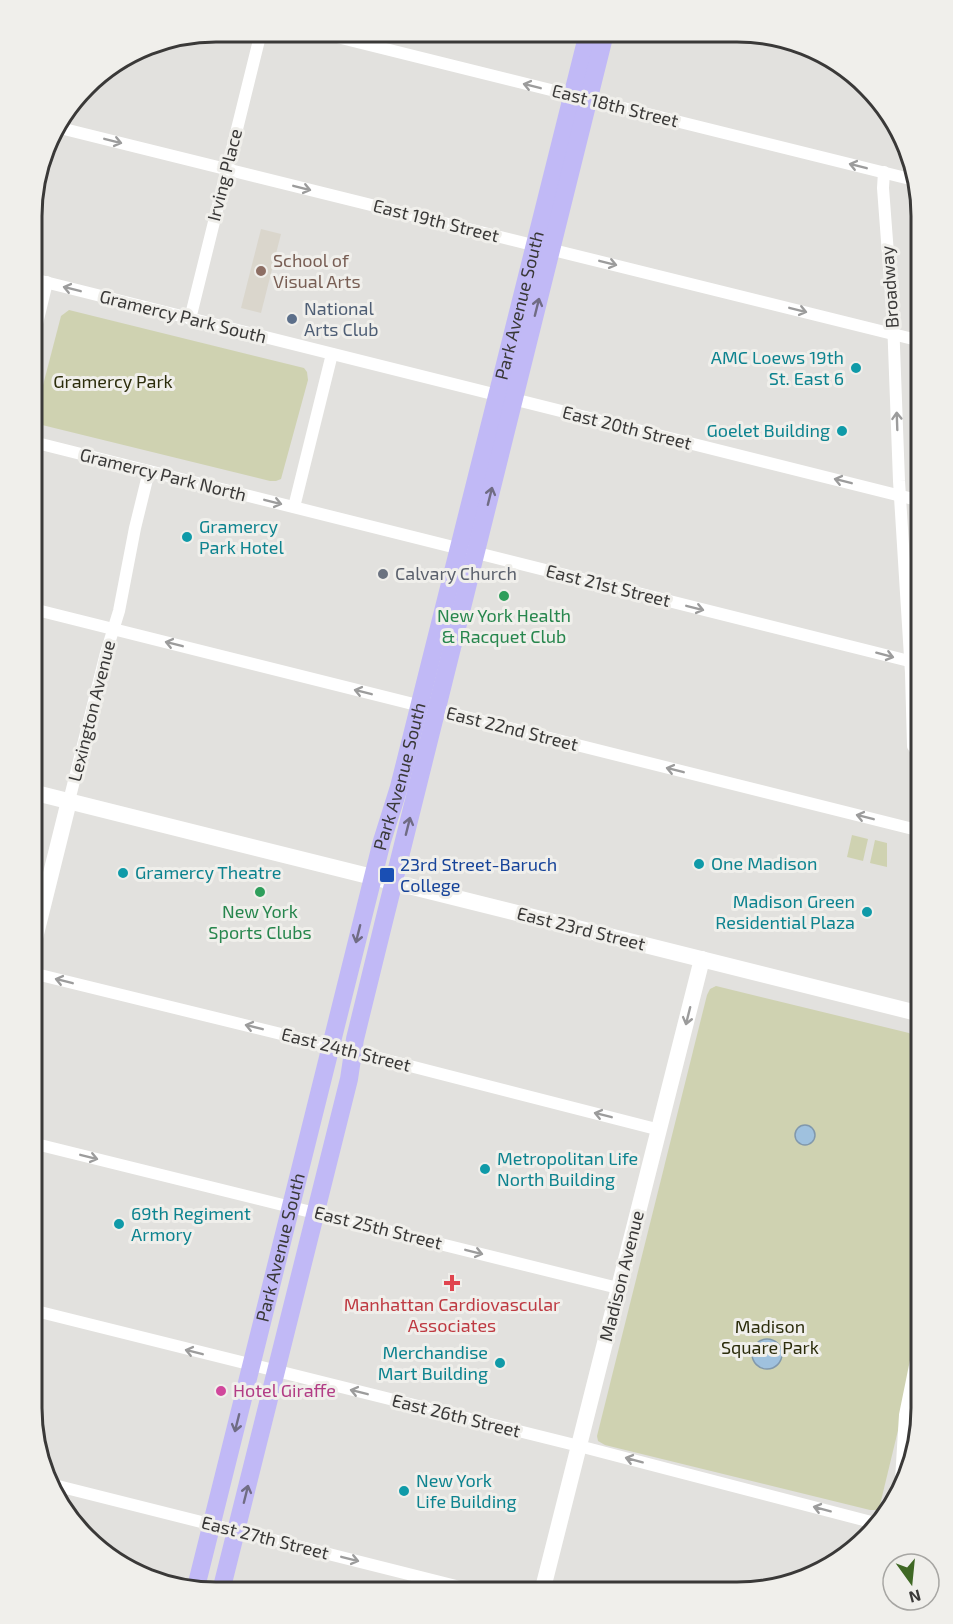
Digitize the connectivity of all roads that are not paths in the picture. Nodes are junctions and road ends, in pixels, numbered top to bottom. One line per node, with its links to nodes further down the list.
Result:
1 (259, 42): 7 (street, Irving Place)
2 (357, 42): 5 (street, East 18th Street, one-way to 2)
3 (587, 42): 5 (main road, Park Avenue South)
4 (602, 42): 5 (main road, Park Avenue South)
5 (580, 98): 8 (street, East 18th Street, one-way to 5); 10 (main road, Park Avenue South)
6 (65, 129): 7 (street, East 19th Street, one-way to 7)
7 (227, 169): 10 (street, East 19th Street, one-way to 10); 14 (street, Irving Place)
8 (884, 172): 9 (street, East 18th Street); 15 (street, Broadway)
9 (907, 178)
10 (543, 247): 15 (street, East 19th Street, one-way to 15); 18 (main road, Park Avenue South)
11 (42, 281): 12 (street, Gramercy Park South)
12 (47, 282): 13 (street); 14 (street, Gramercy Park South, one-way to 12)
13 (42, 303)
14 (190, 319): 17 (street, Gramercy Park South)
15 (894, 335): 16 (street, East 19th Street); 21 (street, Broadway, one-way to 15)
16 (911, 339)
17 (332, 354): 18 (street, East 20th Street); 23 (street)
18 (506, 398): 21 (street, East 20th Street, one-way to 18); 24 (main road, Park Avenue South)
19 (42, 444): 20 (street, Gramercy Park North)
20 (149, 471): 23 (street, Gramercy Park North, one-way to 23); 27 (street, Lexington Avenue)
21 (900, 496): 22 (street, East 20th Street); 26 (street, Broadway)
22 (911, 499)
23 (294, 507): 24 (street, East 21st Street)
24 (468, 551): 28 (street, East 21st Street, one-way to 28); 29 (main road, Park Avenue South)
25 (42, 611): 27 (street, East 22nd Street)
26 (911, 611)
27 (113, 629): 29 (street, East 22nd Street, one-way to 27); 31 (street, Lexington Avenue)
28 (911, 662)
29 (428, 708): 32 (street, East 22nd Street, one-way to 29); 33 (main road, Park Avenue South); 34 (main road, Park Avenue South, one-way to 29)
30 (42, 794): 31 (main road, East 23rd Street)
31 (69, 801): 33 (main road, East 23rd Street); 35 (main road, Lexington Avenue)
32 (911, 829)
33 (373, 877): 34 (main road, East 23rd Street); 39 (main road, Park Avenue South, one-way to 39)
34 (394, 882): 36 (main road, East 23rd Street); 40 (main road, Park Avenue South)
35 (42, 910)
36 (702, 960): 38 (main road, East 23rd Street); 41 (main road, Madison Avenue, one-way to 41)
37 (42, 975): 39 (street, East 24th Street, one-way to 37)
38 (911, 1012)
39 (331, 1046): 40 (street, East 24th Street); 43 (main road, Park Avenue South)
40 (353, 1051): 41 (street, East 24th Street, one-way to 40); 44 (main road, Park Avenue South)
41 (660, 1130): 45 (main road, Madison Avenue)
42 (42, 1145): 43 (street, East 25th Street, one-way to 43)
43 (291, 1207): 44 (street, East 25th Street); 47 (main road, Park Avenue South)
44 (316, 1213): 45 (street, East 25th Street, one-way to 45); 48 (main road, Park Avenue South)
45 (618, 1288): 50 (main road, Madison Avenue)
46 (42, 1313): 47 (street, East 26th Street, one-way to 46)
47 (251, 1366): 48 (street, East 26th Street); 54 (main road, Park Avenue South, one-way to 54)
48 (276, 1372): 50 (street, East 26th Street, one-way to 48); 55 (main road, Park Avenue South, one-way to 48)
49 (911, 1400): 51 (main road)
50 (579, 1446): 53 (street, East 26th Street, one-way to 50); 59 (main road, Madison Avenue)
51 (905, 1454)
52 (61, 1487): 54 (street, East 27th Street)
53 (869, 1521)
54 (212, 1525): 55 (street, East 27th Street); 56 (main road, Park Avenue South)
55 (236, 1531): 57 (main road, Park Avenue South); 58 (street, East 27th Street, one-way to 58)
56 (198, 1581)
57 (223, 1582)
58 (440, 1582)
59 (545, 1582)

